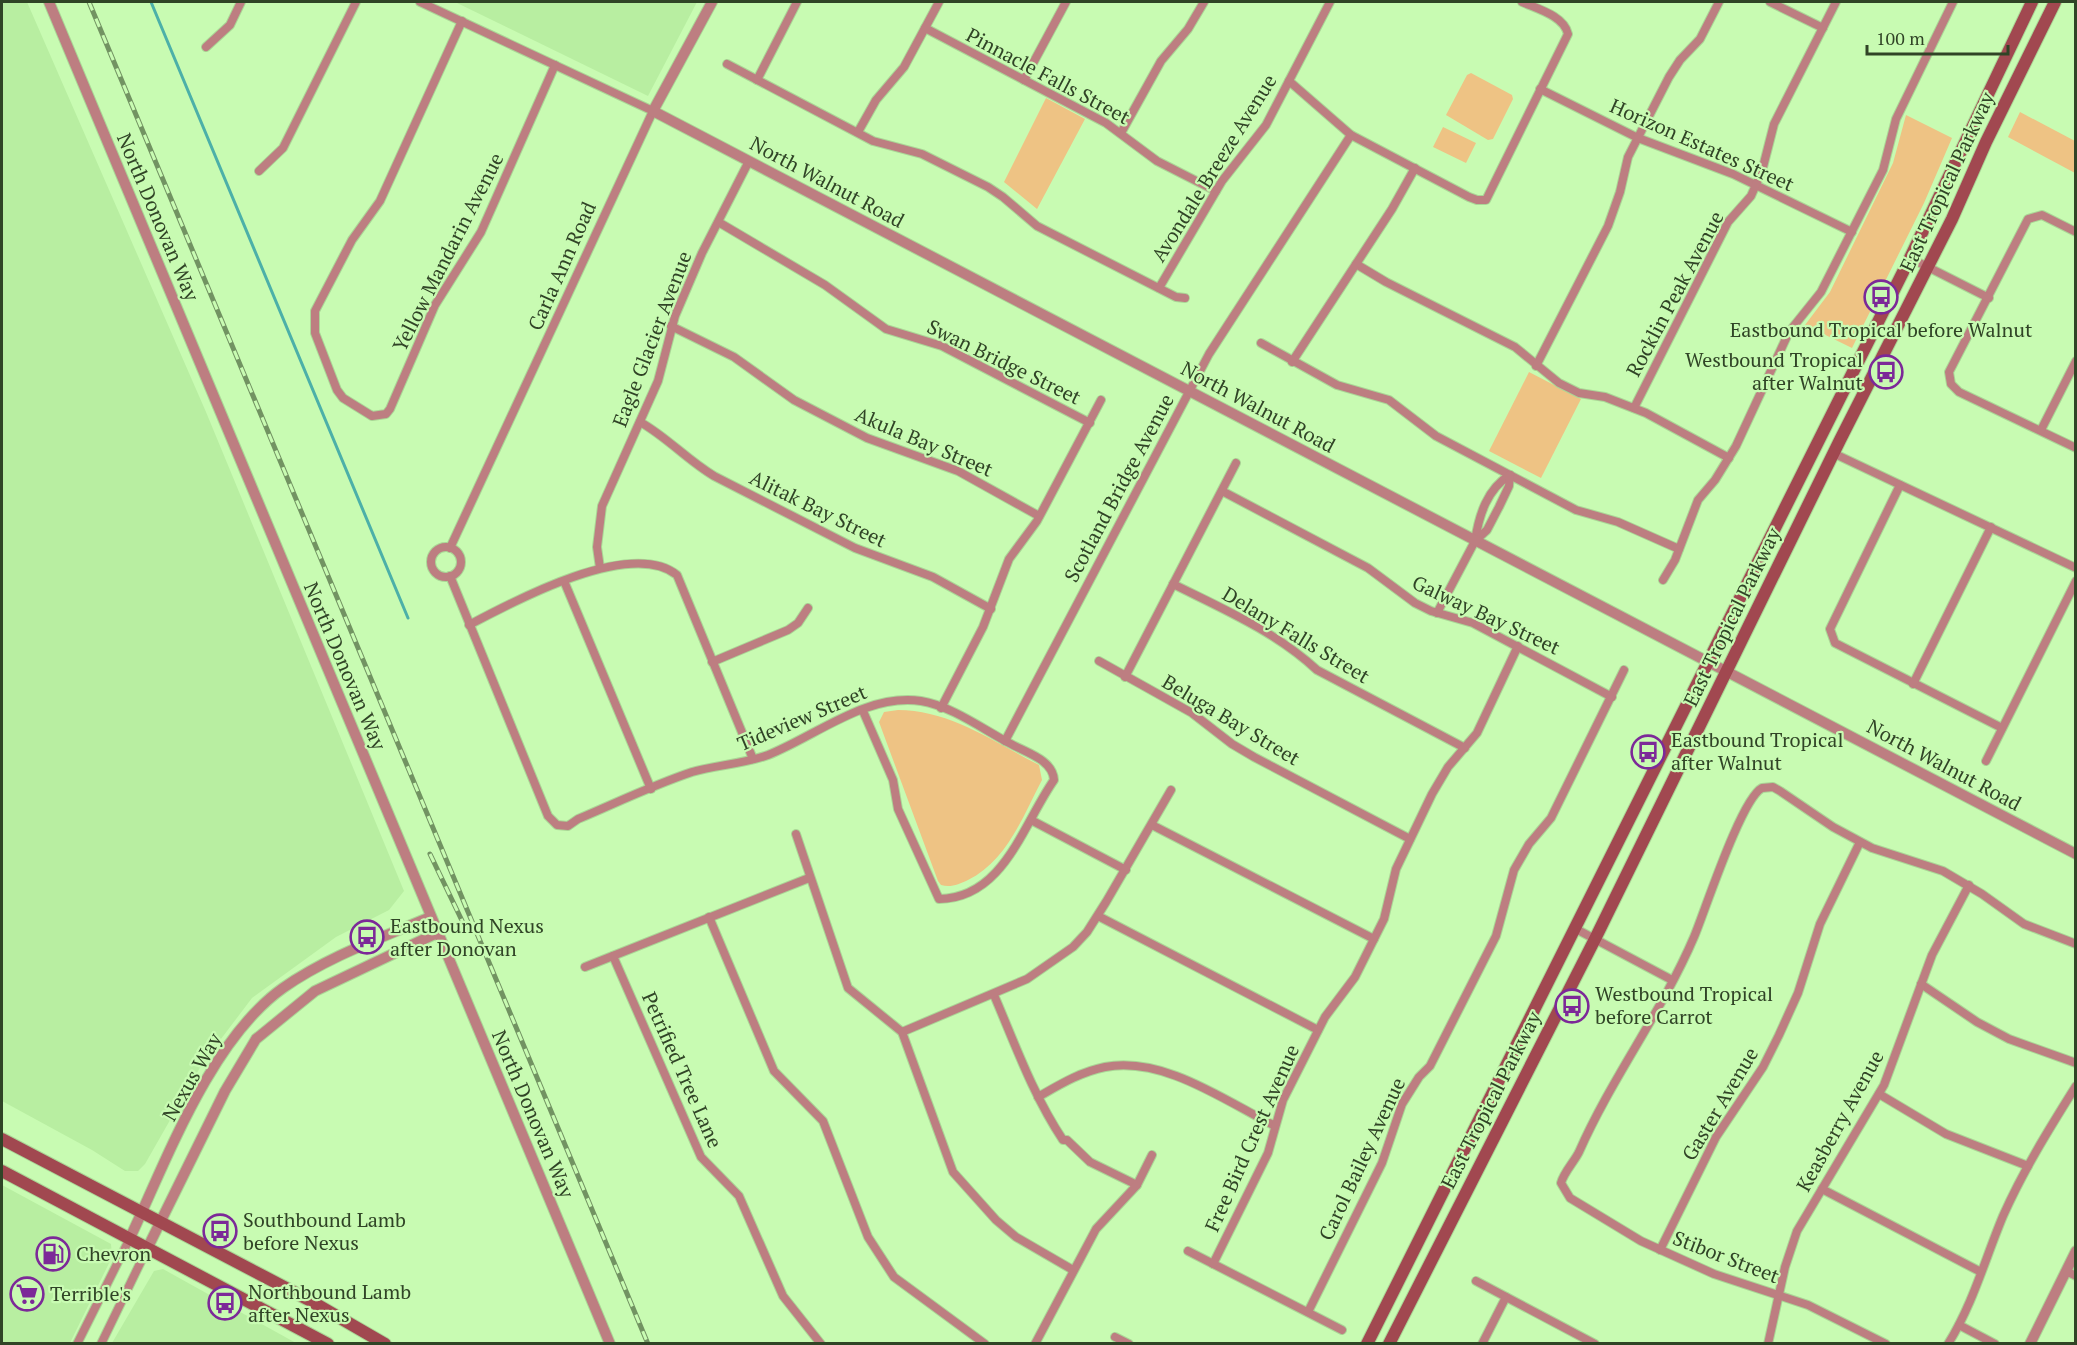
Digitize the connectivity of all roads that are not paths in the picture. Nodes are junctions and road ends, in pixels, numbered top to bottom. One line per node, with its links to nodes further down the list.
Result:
1 (49, 2): 110 (street, North Donovan Way)
2 (241, 2): 21 (street)
3 (356, 2): 35 (street)
4 (420, 2): 18 (street, North Walnut Road)
5 (712, 2): 28 (street, Carla Ann Road)
6 (797, 2): 24 (street)
7 (939, 2): 19 (street)
8 (1066, 2): 25 (street)
9 (1204, 2): 30 (street)
10 (1330, 2): 26 (street, Avondale Breeze Avenue)
11 (1522, 2): 27 (street)
12 (1719, 2): 32 (street)
13 (1770, 2): 20 (street)
14 (1836, 2): 20 (street, Rocklin Peak Avenue)
15 (1953, 2): 39 (street)
16 (2032, 2): 41 (main road, East Tropical Parkway)
17 (2055, 2): 43 (main road, East Tropical Parkway)
18 (462, 21): 23 (street, North Walnut Road); 23 (street, Yellow Mandarin Avenue)
19 (925, 28): 25 (street, Pinnacle Falls Street); 29 (street)
20 (1823, 28): 36 (street, Rocklin Peak Avenue)
21 (206, 47)
22 (727, 64): 24 (street)
23 (555, 65): 28 (street, North Walnut Road)
24 (757, 80): 29 (street)
25 (1024, 80): 30 (street, Pinnacle Falls Street)
26 (1289, 81): 31 (street); 37 (street, Avondale Breeze Avenue)
27 (1540, 89): 32 (street, Horizon Estates Street); 34 (street)
28 (653, 111): 33 (street, North Walnut Road); 68 (street, Carla Ann Road)
29 (858, 132): 44 (street)
30 (1121, 133): 37 (street, Pinnacle Falls Street)
31 (1351, 135): 34 (street); 52 (street, Scotland Bridge Avenue)
32 (1638, 138): 36 (street, Horizon Estates Street); 51 (street)
33 (749, 161): 38 (street, Eagle Glacier Avenue); 52 (street, North Walnut Road)
34 (1415, 168): 42 (street)
35 (259, 171)
36 (1756, 184): 39 (street, Horizon Estates Street); 54 (street, Rocklin Peak Avenue)
37 (1216, 191): 44 (street, Avondale Breeze Avenue)
38 (720, 223): 47 (street, Eagle Glacier Avenue); 56 (street, Swan Bridge Street)
39 (1852, 232): 60 (street)
40 (2076, 232): 46 (street)
41 (1910, 258): 43 (street); 83 (main road, East Tropical Parkway)
42 (1356, 264): 50 (street); 51 (street)
43 (1929, 267): 46 (street); 59 (main road, East Tropical Parkway)
44 (1159, 288): 45 (street)
45 (1185, 298)
46 (1989, 298): 57 (street)
47 (671, 326): 55 (street, Eagle Glacier Avenue); 65 (street, Akula Bay Street)
48 (1261, 343): 50 (street)
49 (2076, 361): 57 (street)
50 (1292, 362): 62 (street)
51 (1536, 366): 54 (street)
52 (1189, 391): 67 (street, North Walnut Road); 93 (street, Scotland Bridge Avenue)
53 (1101, 400): 56 (street)
54 (1634, 408): 60 (street)
55 (640, 422): 70 (street, Eagle Glacier Avenue); 78 (street, Alitak Bay Street)
56 (1090, 423): 65 (street)
57 (2041, 430): 58 (street)
58 (2076, 448)
59 (1835, 454): 63 (street); 86 (main road, East Tropical Parkway)
60 (1729, 458): 69 (street)
61 (1236, 463): 64 (street)
62 (1509, 476): 67 (street); 67 (street); 69 (street)
63 (1900, 485): 66 (street); 88 (street)
64 (1222, 491): 76 (street); 79 (street, Galway Bay Street)
65 (1039, 516): 78 (street)
66 (1991, 527): 71 (street); 88 (street)
67 (1475, 540): 79 (street); 83 (street, North Walnut Road)
68 (450, 548): 72 (street); 72 (street, Carla Ann Road)
69 (1679, 549): 73 (street)
70 (600, 568): 74 (street); 84 (street)
71 (2076, 568)
72 (450, 576): 80 (street)
73 (1663, 580)
74 (564, 581): 80 (street); 97 (street)
75 (2076, 581): 92 (street)
76 (1173, 584): 87 (street); 94 (street, Delany Falls Street)
77 (808, 608): 84 (street)
78 (991, 609): 90 (street)
79 (1437, 613): 81 (street, Galway Bay Street)
80 (469, 625): 97 (street, Tideview Street)
81 (1518, 646): 89 (street, Galway Bay Street); 94 (street, Free Bird Crest Avenue)
82 (1099, 661): 87 (street, Beluga Bay Street)
83 (1707, 661): 86 (street, North Walnut Road); 111 (main road, East Tropical Parkway)
84 (712, 662): 95 (street)
85 (1624, 670): 89 (street, Carol Bailey Avenue)
86 (1726, 671): 104 (street, North Walnut Road); 114 (main road, East Tropical Parkway)
87 (1125, 677): 102 (street, Beluga Bay Street)
88 (1913, 684): 92 (street)
89 (1612, 697): 148 (street, Carol Bailey Avenue)
90 (941, 708): 91 (street, Tideview Street); 93 (street, Tideview Street)
91 (863, 711): 95 (street, Tideview Street); 99 (street)
92 (2002, 728): 96 (street)
93 (1005, 741): 99 (street, Tideview Street)
94 (1465, 748): 102 (street, Free Bird Crest Avenue)
95 (753, 759): 97 (street, Tideview Street)
96 (1986, 761)
97 (651, 789)
98 (1171, 789): 100 (street)
99 (1031, 820): 105 (street)
100 (1152, 825): 105 (street); 113 (street)
101 (796, 834): 106 (street)
102 (1410, 839): 113 (street, Free Bird Crest Avenue)
103 (1860, 842): 107 (street); 118 (street); 138 (street, Gaster Avenue)
104 (2076, 854)
105 (1126, 870): 109 (street)
106 (809, 878): 108 (street); 122 (street)
107 (1969, 885): 115 (street); 119 (street, Keasberry Avenue)
108 (709, 916): 116 (street); 158 (street)
109 (1098, 916): 120 (street); 121 (street)
110 (430, 917): 112 (street, North Donovan Way); 134 (street, Nexus Way)
111 (1575, 929): 114 (street); 161 (main road, East Tropical Parkway)
112 (437, 933): 135 (street, Nexus Way); 156 (street, North Donovan Way)
113 (1374, 939): 121 (street, Free Bird Crest Avenue)
114 (1595, 939): 118 (street); 162 (main road, East Tropical Parkway)
115 (2076, 944)
116 (613, 956): 117 (street); 157 (street, Petrified Tree Lane)
117 (585, 967)
118 (1672, 980): 138 (street, Stibor Street)
119 (1922, 984): 123 (street); 125 (street, Keasberry Avenue)
120 (994, 995): 122 (street); 126 (street)
121 (1318, 1030): 127 (street, Free Bird Crest Avenue)
122 (902, 1032): 142 (street)
123 (2076, 1063)
124 (2076, 1086): 130 (street)
125 (1879, 1094): 130 (street); 133 (street, Keasberry Avenue)
126 (1038, 1097): 127 (street); 132 (street)
127 (1275, 1125): 141 (street, Free Bird Crest Avenue)
128 (2, 1139): 134 (main road)
129 (1152, 1155): 132 (street)
130 (2028, 1166): 143 (street)
131 (2, 1171): 136 (main road)
132 (1137, 1185): 142 (street)
133 (1822, 1189): 143 (street); 146 (street, Keasberry Avenue)
134 (142, 1212): 135 (main road); 136 (street, Nexus Way)
135 (161, 1222): 137 (street, Nexus Way); 155 (main road)
136 (130, 1238): 137 (main road); 152 (street, Nexus Way)
137 (148, 1247): 153 (street, Nexus Way); 154 (main road)
138 (1660, 1250): 146 (street, Stibor Street)
139 (1188, 1251): 141 (street)
140 (2076, 1251): 144 (street)
141 (1213, 1264): 148 (street)
142 (1073, 1270): 159 (street)
143 (1981, 1272): 149 (street)
144 (2071, 1274): 169 (street)
145 (1476, 1281): 147 (street)
146 (1780, 1295): 165 (street, Keasberry Avenue); 166 (street, Stibor Street)
147 (1506, 1297): 163 (street); 164 (street)
148 (1308, 1312): 150 (street)
149 (1959, 1325): 167 (street); 168 (street)
150 (1342, 1330)
151 (1115, 1336): 160 (street)
152 (77, 1344)
153 (101, 1344)
154 (328, 1344)
155 (385, 1344)
156 (610, 1344)
157 (821, 1344)
158 (985, 1344)
159 (1035, 1344)
160 (1129, 1344)
161 (1367, 1344)
162 (1389, 1344)
163 (1482, 1344)
164 (1595, 1344)
165 (1768, 1344)
166 (1886, 1344)
167 (1948, 1344)
168 (1995, 1344)
169 (2030, 1344)

